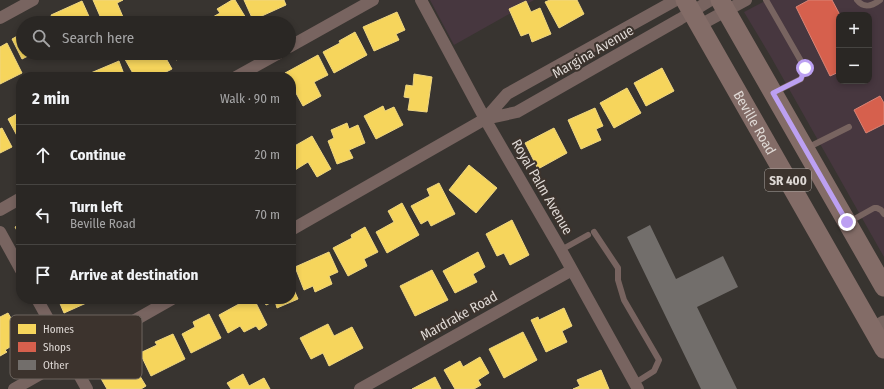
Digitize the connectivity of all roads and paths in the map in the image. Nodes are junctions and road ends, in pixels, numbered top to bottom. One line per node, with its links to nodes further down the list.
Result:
1 (33, 0): 12 (street)
2 (373, 0): 13 (street)
3 (421, 0): 17 (street, Royal Palm Avenue)
4 (676, 0): 17 (street, Margina Avenue)
5 (711, 0): 11 (street, Margina Avenue)
6 (746, 0): 10 (street)
7 (766, 0): 16 (lane)
8 (857, 0): 9 (lane)
9 (880, 0)
10 (723, 5): 11 (street); 16 (main road, SR 400)
11 (693, 12): 17 (street, Margina Avenue); 36 (main road, Beville Road / SR 400)
12 (0, 18)
13 (296, 43)
14 (266, 60): 15 (street)
15 (245, 72)
16 (773, 93): 19 (main road, SR 400)
17 (485, 119): 24 (street, Margina Avenue); 28 (street, Royal Palm Avenue)
18 (849, 127): 19 (lane)
19 (806, 149): 23 (main road, SR 400)
20 (16, 201): 21 (street)
21 (0, 210)
22 (884, 214): 23 (lane)
23 (847, 222): 31 (main road, SR 400)
24 (296, 227)
25 (0, 232): 29 (street)
26 (594, 232): 40 (lane)
27 (588, 235): 28 (lane)
28 (561, 250): 30 (street, Royal Palm Avenue)
29 (16, 261)
30 (572, 270): 40 (street, Royal Palm Avenue); 43 (street, Mardrake Road)
31 (884, 287)
32 (40, 304): 34 (street)
33 (163, 304): 35 (street)
34 (46, 315)
35 (142, 316)
36 (879, 327): 37 (main road, Beville Road / SR 400)
37 (884, 348)
38 (32, 379): 41 (street)
39 (82, 379): 42 (street)
40 (636, 386)
41 (14, 389)
42 (87, 389)
43 (360, 389)

